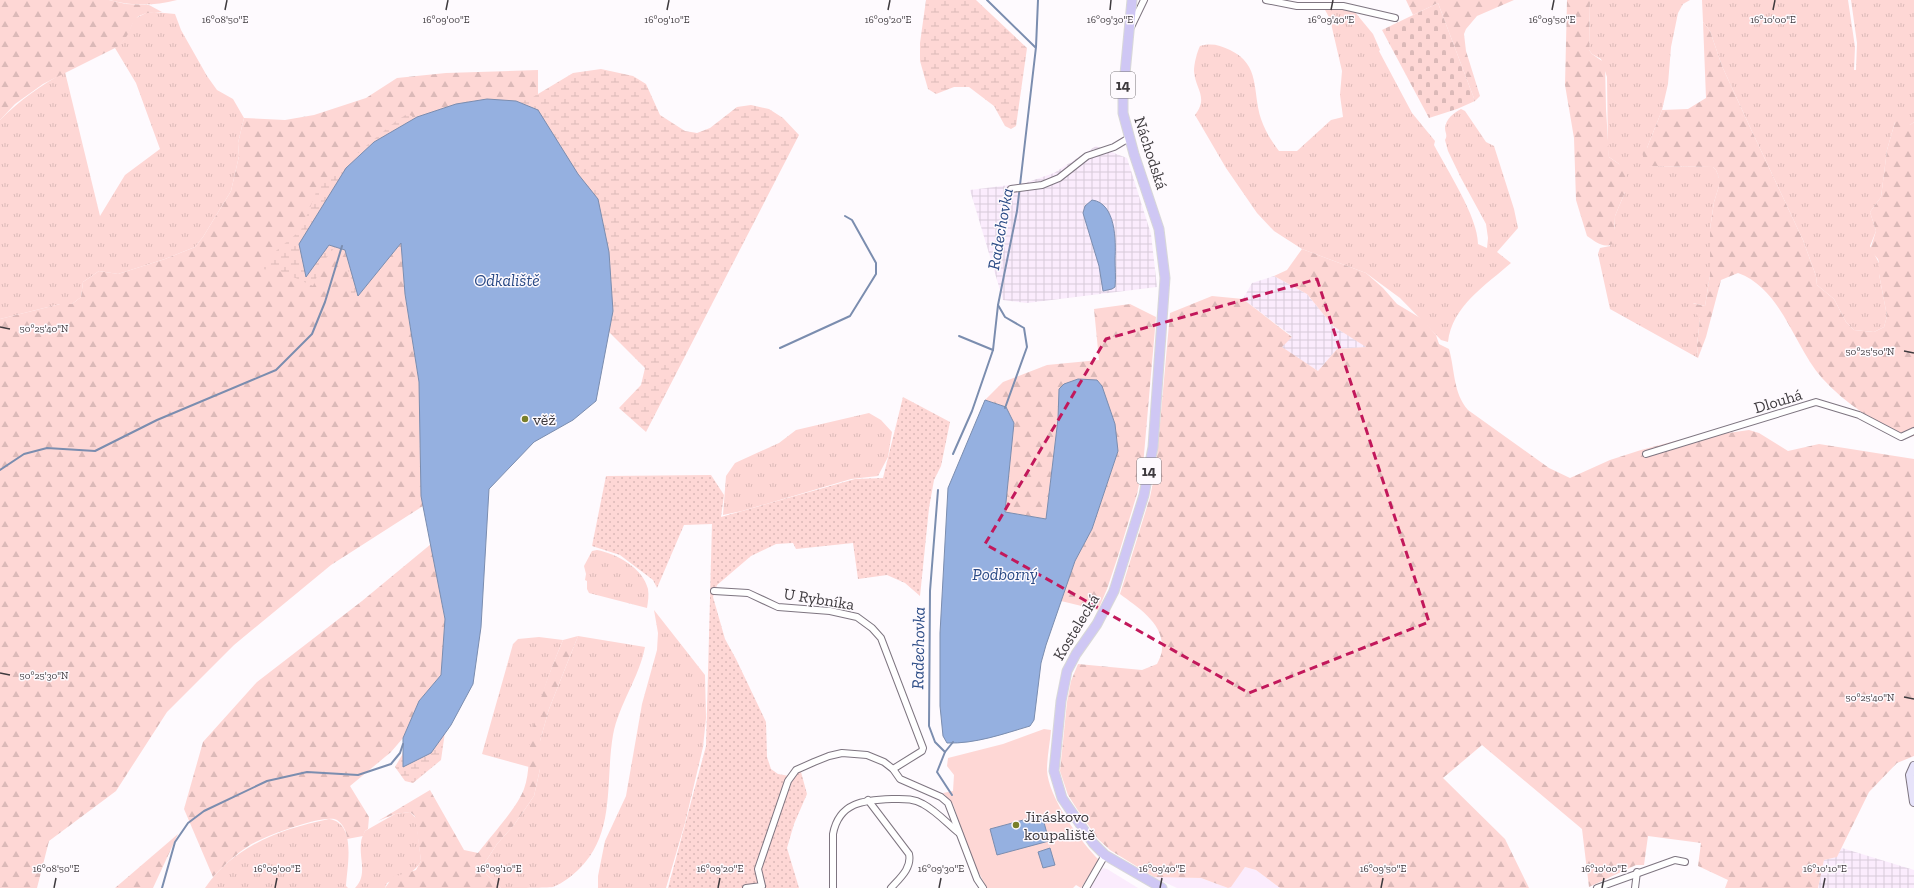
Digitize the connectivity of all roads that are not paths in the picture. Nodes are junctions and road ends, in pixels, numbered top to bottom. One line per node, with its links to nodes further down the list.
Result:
1 (1132, 0): 5 (main road, Náchodská / 14)
2 (1144, 0): 5 (street)
3 (1266, 0): 4 (street)
4 (1395, 18)
5 (1129, 32): 6 (main road, Náchodská / 14)
6 (1129, 138): 7 (street); 8 (main road, Náchodská / 14)
7 (1013, 189)
8 (1165, 289): 17 (main road, Kostelecká / 14)
9 (1914, 431): 10 (street, Dlouhá)
10 (1646, 454)
11 (714, 591): 13 (street, U Rybníka)
12 (1914, 766): 15 (street)
13 (893, 769): 16 (street); 20 (street)
14 (868, 800): 16 (street); 22 (street); 23 (street)
15 (1914, 802)
16 (960, 834): 24 (street)
17 (1105, 855): 25 (street); 26 (main road, Kostelecká / 14)
18 (1686, 862): 19 (street)
19 (1637, 872): 27 (street); 28 (street)
20 (762, 887): 21 (street)
21 (746, 888)
22 (833, 888)
23 (891, 888)
24 (983, 888)
25 (1086, 888)
26 (1162, 888)
27 (1596, 888)
28 (1635, 888)

